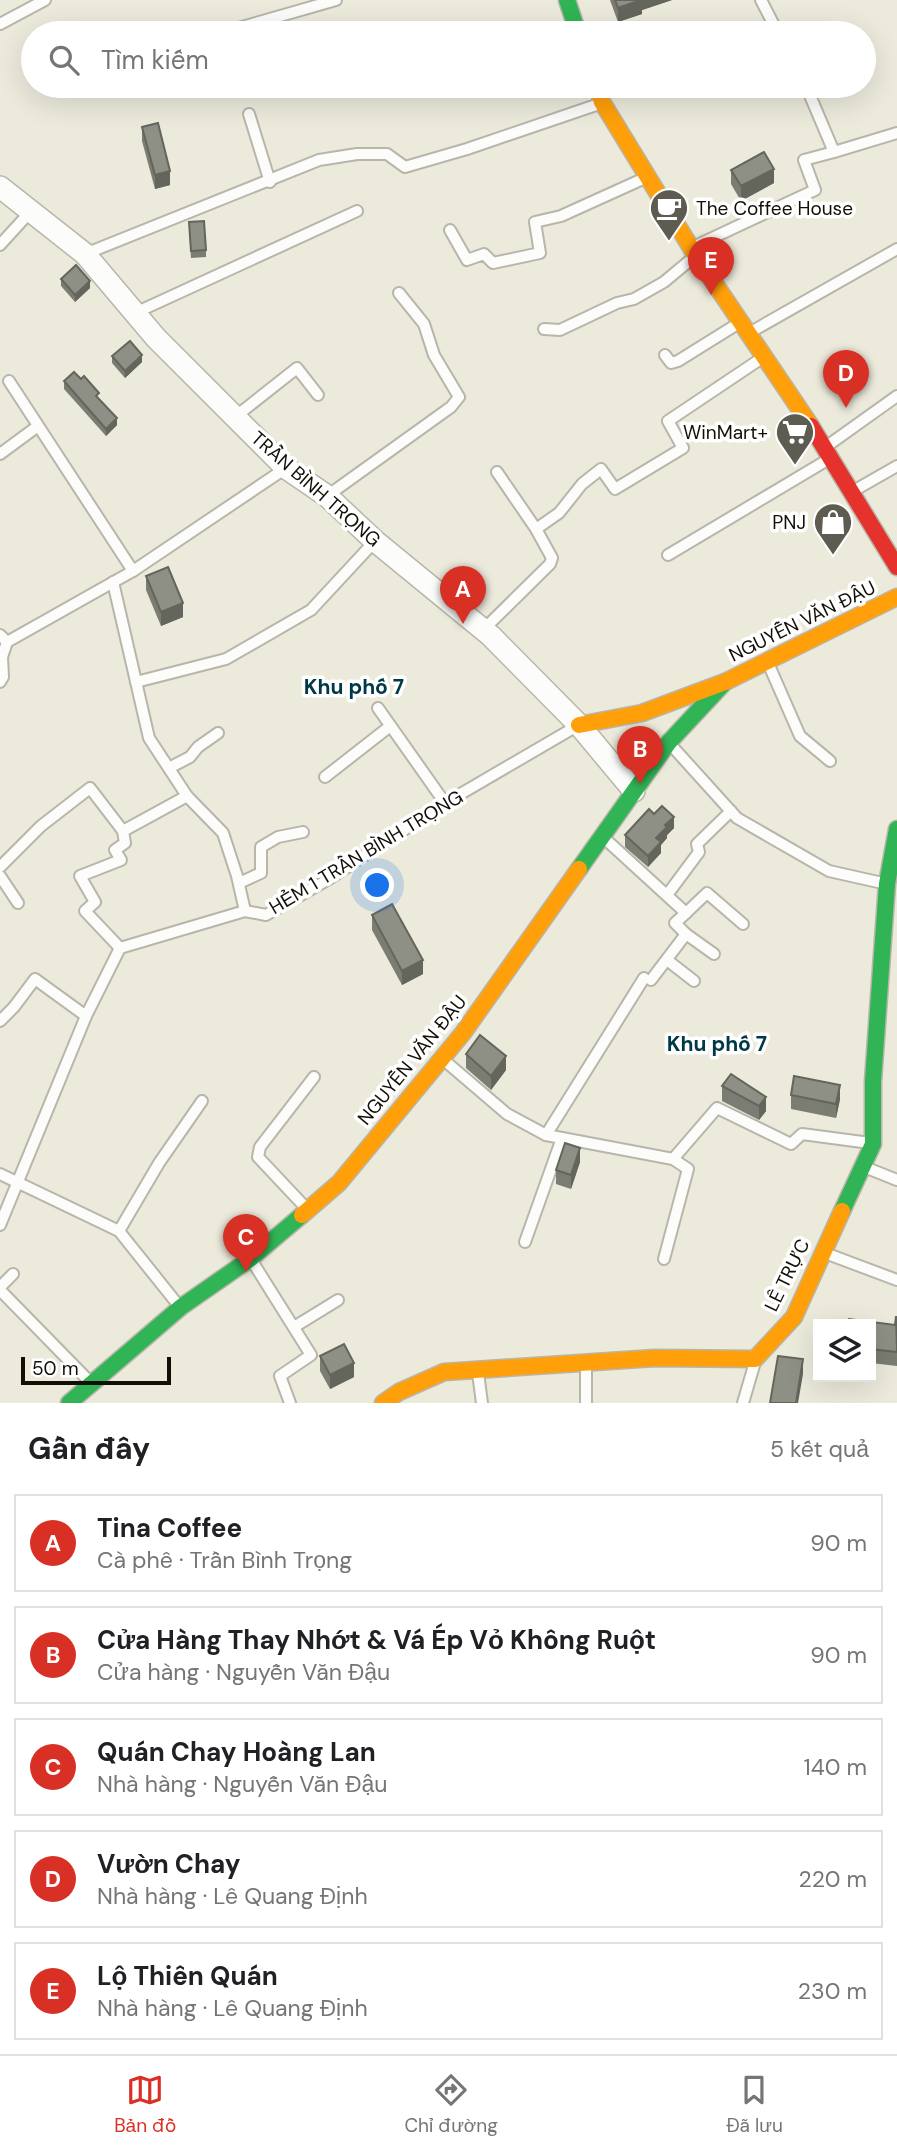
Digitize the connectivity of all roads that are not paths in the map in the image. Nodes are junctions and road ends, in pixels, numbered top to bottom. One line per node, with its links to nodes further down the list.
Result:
1 (45, 0): 8 (lane)
2 (337, 0): 5 (lane)
3 (567, 0): 6 (street)
4 (761, 0): 7 (lane)
5 (263, 21)
6 (574, 21)
7 (772, 21)
8 (0, 24)
9 (601, 98): 11 (street)
10 (811, 98): 14 (lane)
11 (602, 103): 15 (street); 16 (lane)
12 (249, 114): 16 (lane)
13 (897, 133): 14 (lane)
14 (834, 152): 23 (lane)
15 (647, 177): 20 (lane); 23 (street)
16 (270, 182): 24 (lane)
17 (0, 187): 18 (street, TRẦN BÌNH TRỌNG)
18 (31, 211): 21 (lane); 24 (street, TRẦN BÌNH TRỌNG)
19 (357, 211): 26 (lane)
20 (450, 230)
21 (0, 245)
22 (897, 249): 27 (lane)
23 (694, 251): 27 (street); 28 (lane)
24 (85, 254): 26 (street, TRẦN BÌNH TRỌNG)
25 (399, 293): 42 (lane)
26 (135, 313): 34 (street, TRẦN BÌNH TRỌNG)
27 (745, 327): 29 (lane); 30 (street)
28 (544, 330)
29 (665, 355)
30 (763, 357): 36 (street); 43 (lane)
31 (9, 381): 35 (lane)
32 (318, 395): 34 (lane)
33 (897, 396): 36 (lane)
34 (235, 417): 39 (street, TRẦN BÌNH TRỌNG)
35 (38, 426): 37 (lane); 47 (lane)
36 (828, 452): 41 (street); 45 (lane)
37 (0, 454)
38 (897, 466): 41 (lane)
39 (286, 468): 42 (street, TRẦN BÌNH TRỌNG); 47 (lane)
40 (497, 472): 43 (lane)
41 (852, 492): 46 (street)
42 (327, 496): 44 (street, TRẦN BÌNH TRỌNG)
43 (536, 529): 50 (lane)
44 (375, 541): 50 (street, TRẦN BÌNH TRỌNG); 55 (lane)
45 (668, 555)
46 (897, 566)
47 (133, 571): 48 (lane)
48 (113, 582): 51 (lane); 55 (lane)
49 (897, 597): 53 (street, NGUYỄN VĂN ĐẬU)
50 (483, 630): 58 (street, TRẦN BÌNH TRỌNG)
51 (4, 639): 52 (lane)
52 (1, 658): 54 (lane)
53 (766, 661): 56 (street, NGUYỄN VĂN ĐẬU); 62 (lane)
54 (0, 682)
55 (136, 682): 63 (lane)
56 (725, 682): 60 (street, NGUYỄN VĂN ĐẬU); 60 (street, NGUYỄN VĂN ĐẬU)
57 (378, 708): 59 (lane)
58 (579, 724): 60 (street, NGUYỄN VĂN ĐẬU); 65 (street, TRẦN BÌNH TRỌNG); 67 (lane, HẺM 1 TRẦN BÌNH TRỌNG)
59 (389, 727): 64 (lane); 67 (lane)
60 (655, 728): 65 (street, NGUYỄN VĂN ĐẬU); 68 (lane)
61 (218, 733): 63 (lane)
62 (830, 761)
63 (169, 768): 66 (lane)
64 (325, 777)
65 (634, 791): 72 (street, NGUYỄN VĂN ĐẬU)
66 (187, 796): 70 (lane); 75 (lane)
67 (445, 803): 79 (lane, HẺM 1 TRẦN BÌNH TRỌNG)
68 (731, 811): 76 (lane); 77 (lane)
69 (897, 829): 76 (street, LÊ TRỰC)
70 (123, 831): 73 (lane); 83 (lane)
71 (303, 832): 75 (lane)
72 (603, 837): 77 (lane); 89 (street, NGUYỄN VĂN ĐẬU)
73 (0, 867)
74 (0, 876): 78 (lane)
75 (239, 883): 79 (lane)
76 (892, 886): 94 (street, LÊ TRỰC)
77 (667, 895): 80 (lane)
78 (18, 903)
79 (245, 911): 83 (lane, HẺM 1 TRẦN BÌNH TRỌNG)
80 (686, 913): 81 (lane); 82 (lane)
81 (743, 924)
82 (686, 934): 84 (lane); 85 (lane)
83 (120, 948): 87 (lane)
84 (714, 954)
85 (667, 960): 86 (lane); 92 (lane)
86 (694, 981)
87 (86, 1016): 88 (lane); 99 (lane)
88 (0, 1021)
89 (442, 1059): 92 (lane); 100 (street, NGUYỄN VĂN ĐẬU)
90 (313, 1077): 100 (lane)
91 (202, 1101): 102 (lane)
92 (546, 1135): 93 (lane)
93 (562, 1138): 95 (lane); 103 (lane)
94 (873, 1143): 95 (lane); 96 (street, LÊ TRỰC)
95 (673, 1159): 106 (lane)
96 (864, 1167): 98 (lane); 104 (street, LÊ TRỰC)
97 (0, 1174): 99 (lane)
98 (897, 1180)
99 (17, 1184): 101 (lane); 102 (lane)
100 (308, 1210): 105 (street, NGUYỄN VĂN ĐẬU)
101 (0, 1225)
102 (119, 1231): 111 (lane)
103 (525, 1242)
104 (822, 1252): 108 (lane); 113 (street, LÊ TRỰC)
105 (250, 1259): 111 (street, NGUYỄN VĂN ĐẬU); 112 (lane)
106 (664, 1259)
107 (13, 1274): 109 (lane)
108 (897, 1280)
109 (0, 1288): 116 (lane)
110 (338, 1300): 112 (lane)
111 (181, 1307): 116 (street, NGUYỄN VĂN ĐẬU)
112 (294, 1326): 118 (lane)
113 (755, 1359): 114 (street); 122 (lane)
114 (586, 1364): 115 (street); 121 (lane)
115 (478, 1370): 119 (street); 120 (lane)
116 (92, 1384): 117 (street, NGUYỄN VĂN ĐẬU)
117 (69, 1403)
118 (290, 1403)
119 (383, 1403)
120 (482, 1403)
121 (586, 1403)
122 (743, 1403)

